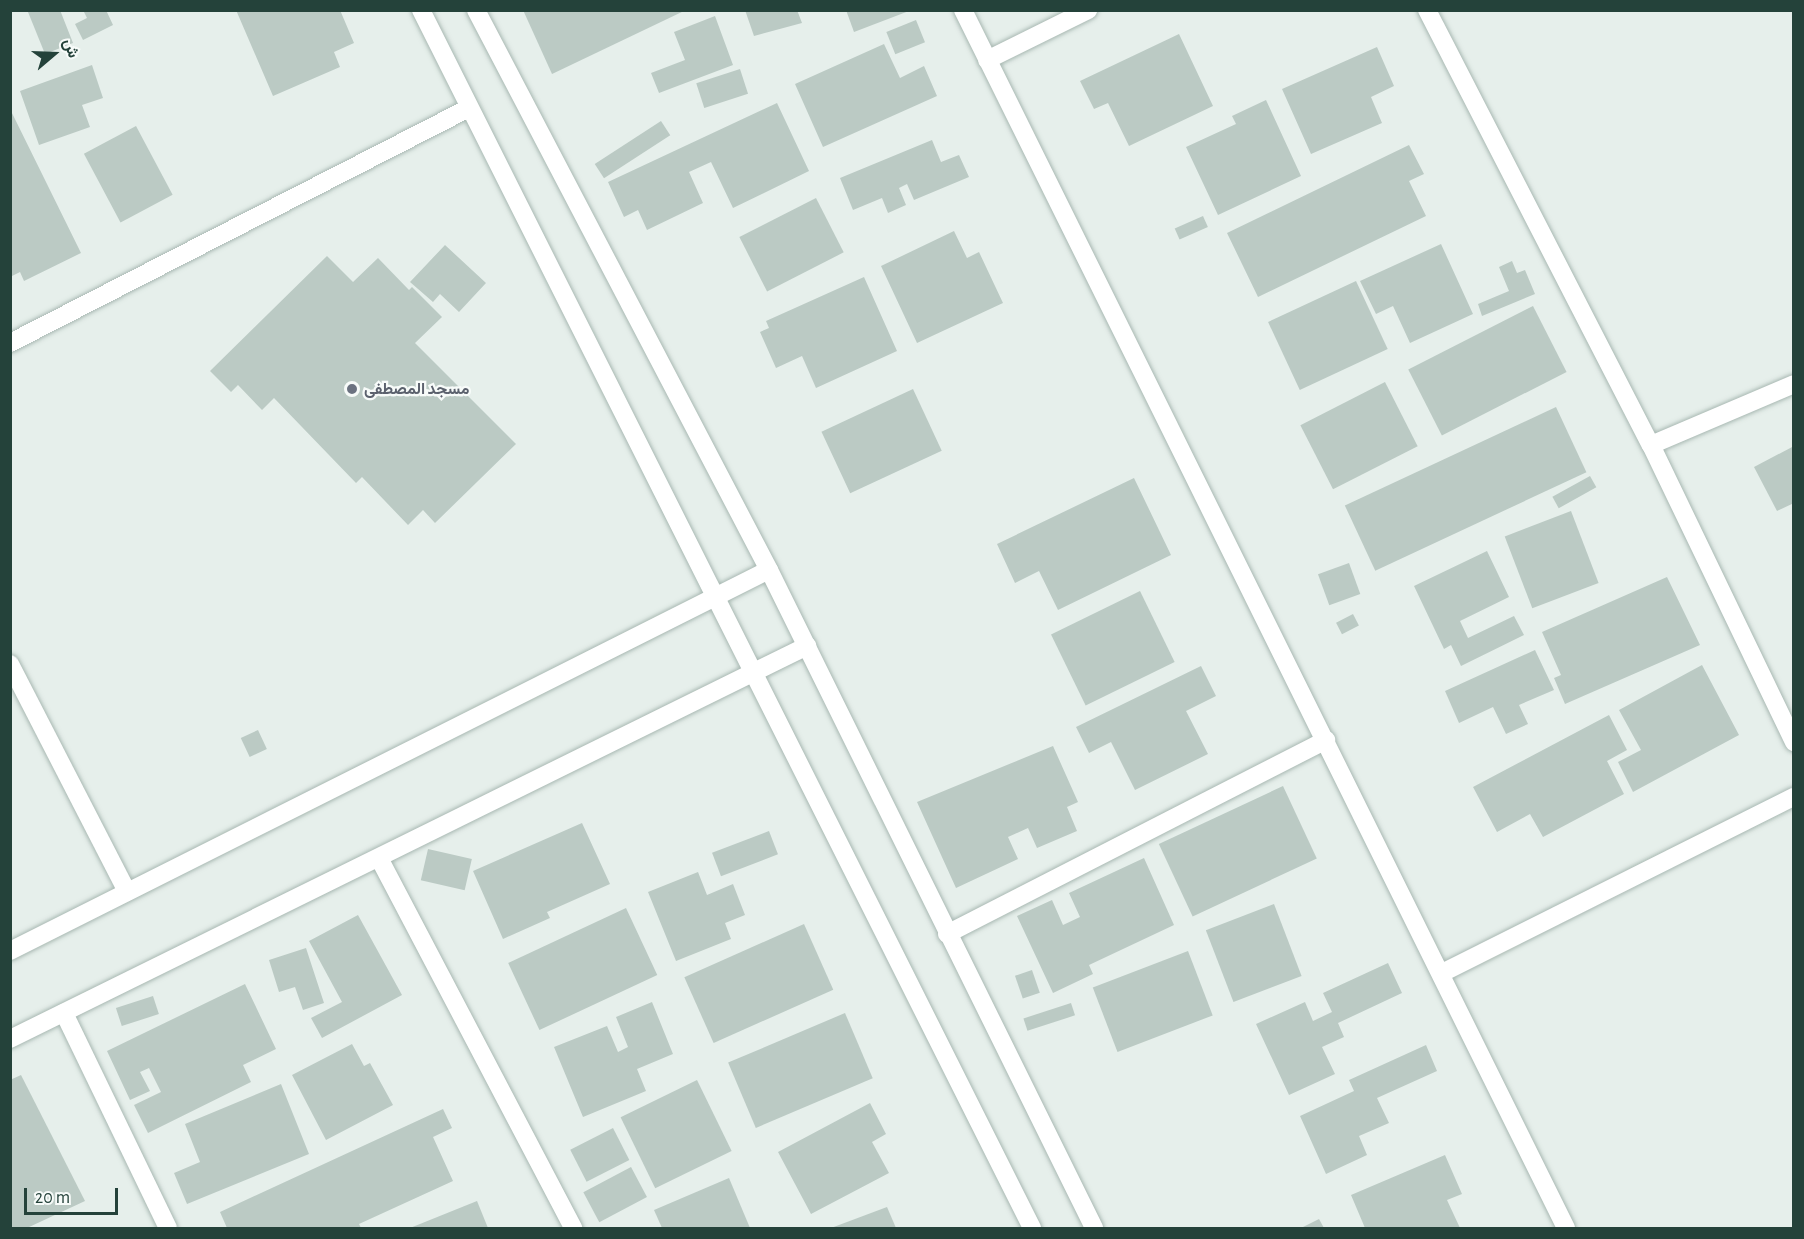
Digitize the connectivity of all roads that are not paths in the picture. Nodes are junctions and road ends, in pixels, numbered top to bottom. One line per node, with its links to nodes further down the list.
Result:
1 (421, 10): 7 (street)
2 (476, 10): 11 (street)
3 (963, 10): 6 (street)
4 (1088, 10): 6 (street)
5 (1427, 10): 10 (street)
6 (987, 60): 16 (street)
7 (469, 108): 8 (street); 12 (street)
8 (10, 343)
9 (1794, 384): 10 (street)
10 (1651, 445): 17 (street)
11 (769, 570): 12 (street); 13 (street)
12 (713, 597): 15 (street); 20 (street)
13 (807, 646): 15 (street); 21 (street)
14 (10, 664): 20 (street)
15 (753, 674): 19 (street); 28 (street)
16 (1326, 740): 21 (street); 23 (street)
17 (1794, 742)
18 (1794, 796): 23 (street)
19 (379, 858): 24 (street); 27 (street)
20 (127, 892): 22 (street)
21 (947, 934): 29 (street)
22 (10, 951)
23 (1442, 973): 30 (street)
24 (64, 1013): 25 (street); 26 (street)
25 (10, 1039)
26 (168, 1228)
27 (573, 1228)
28 (1032, 1228)
29 (1094, 1228)
30 (1566, 1228)

